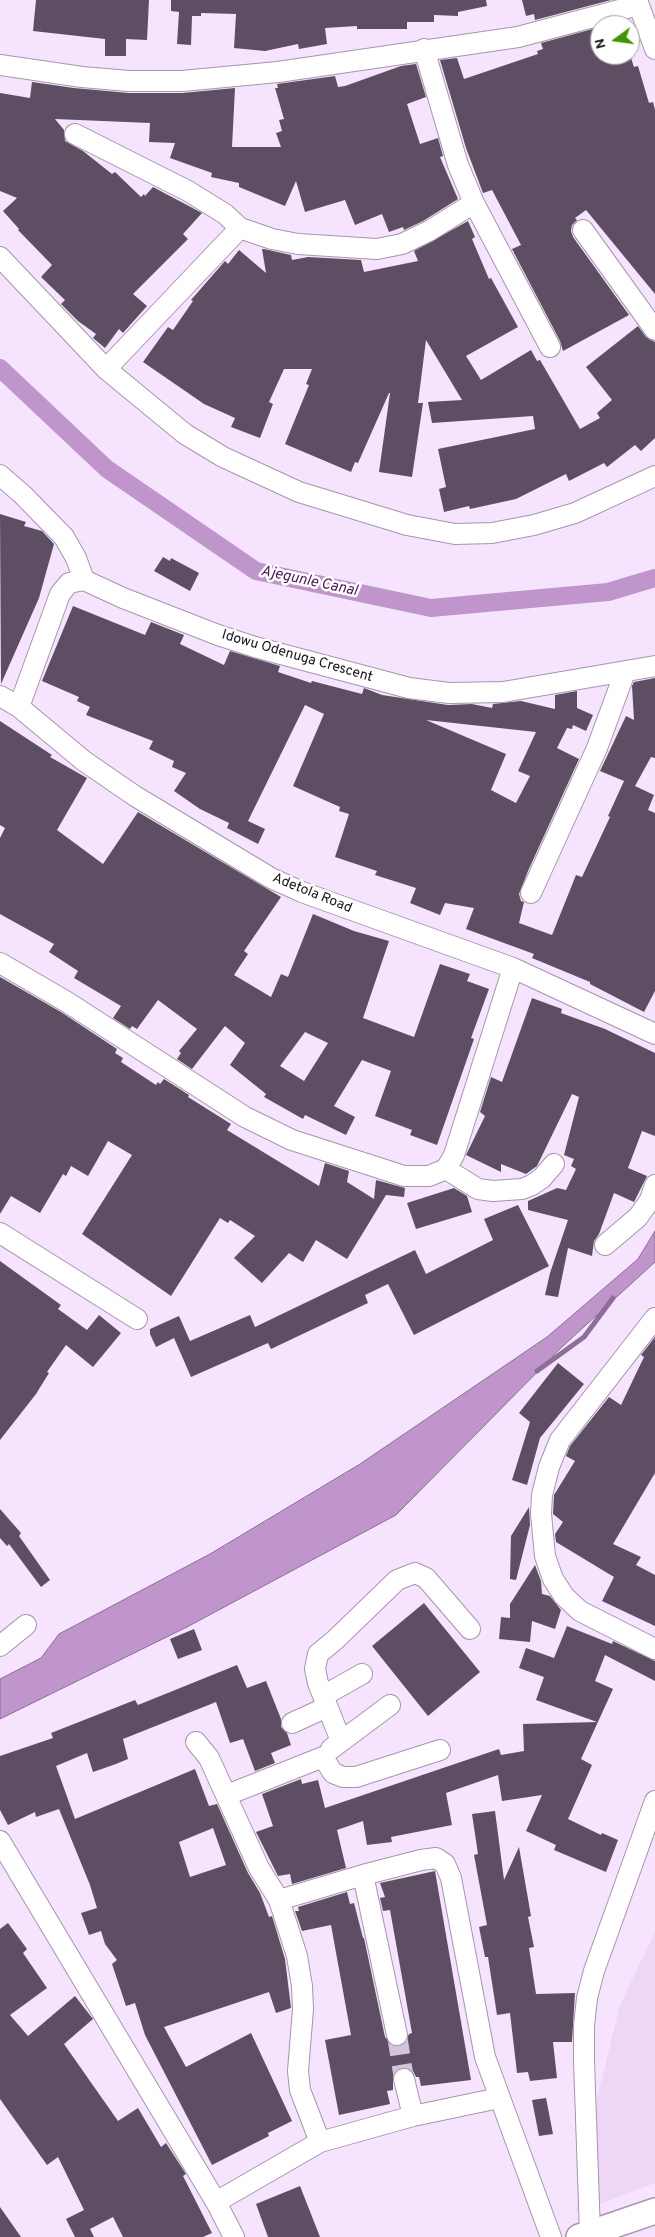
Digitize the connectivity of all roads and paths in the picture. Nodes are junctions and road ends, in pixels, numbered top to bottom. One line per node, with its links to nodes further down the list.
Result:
1 (637, 2): 2 (street); 3 (street)
2 (424, 50): 4 (street); 6 (street)
3 (655, 50)
4 (0, 65)
5 (76, 134): 7 (street)
6 (474, 203): 7 (street); 11 (street)
7 (240, 228): 12 (street)
8 (583, 230): 10 (street)
9 (0, 257): 12 (street)
10 (655, 330)
11 (550, 347)
12 (106, 369): 14 (street)
13 (0, 475): 15 (street)
14 (655, 476)
15 (84, 580): 17 (street, Idowu Odenuga Crescent); 19 (street)
16 (655, 666): 17 (street, Idowu Odenuga Crescent)
17 (625, 672): 20 (street)
18 (0, 696): 19 (street, Adetola Road)
19 (19, 706): 22 (street, Adetola Road)
20 (531, 893)
21 (0, 964): 25 (street)
22 (512, 968): 23 (street, Adetola Road); 25 (street)
23 (655, 1034)
24 (554, 1164): 25 (street)
25 (446, 1169)
26 (655, 1185): 28 (street)
27 (0, 1232): 29 (street)
28 (605, 1245)
29 (137, 1319)
30 (653, 1324): 34 (street)
31 (26, 1624): 33 (street)
32 (470, 1629): 36 (street)
33 (0, 1646)
34 (655, 1649)
35 (362, 1674): 36 (street)
36 (325, 1702): 38 (street); 39 (street)
37 (390, 1706): 39 (street)
38 (292, 1723)
39 (341, 1741): 42 (street)
40 (196, 1742): 43 (street)
41 (440, 1750): 42 (street)
42 (322, 1757): 43 (street)
43 (227, 1795): 47 (street)
44 (655, 1801): 55 (street)
45 (0, 1841): 53 (street)
46 (363, 1874): 47 (street); 48 (street); 50 (street)
47 (279, 1900): 52 (street)
48 (397, 2035)
49 (404, 2079): 51 (street)
50 (499, 2098): 51 (street); 57 (street)
51 (413, 2116): 52 (street)
52 (320, 2142): 53 (street)
53 (216, 2202): 56 (street)
54 (655, 2211): 55 (main road)
55 (585, 2235)
56 (234, 2237)
57 (551, 2237)

